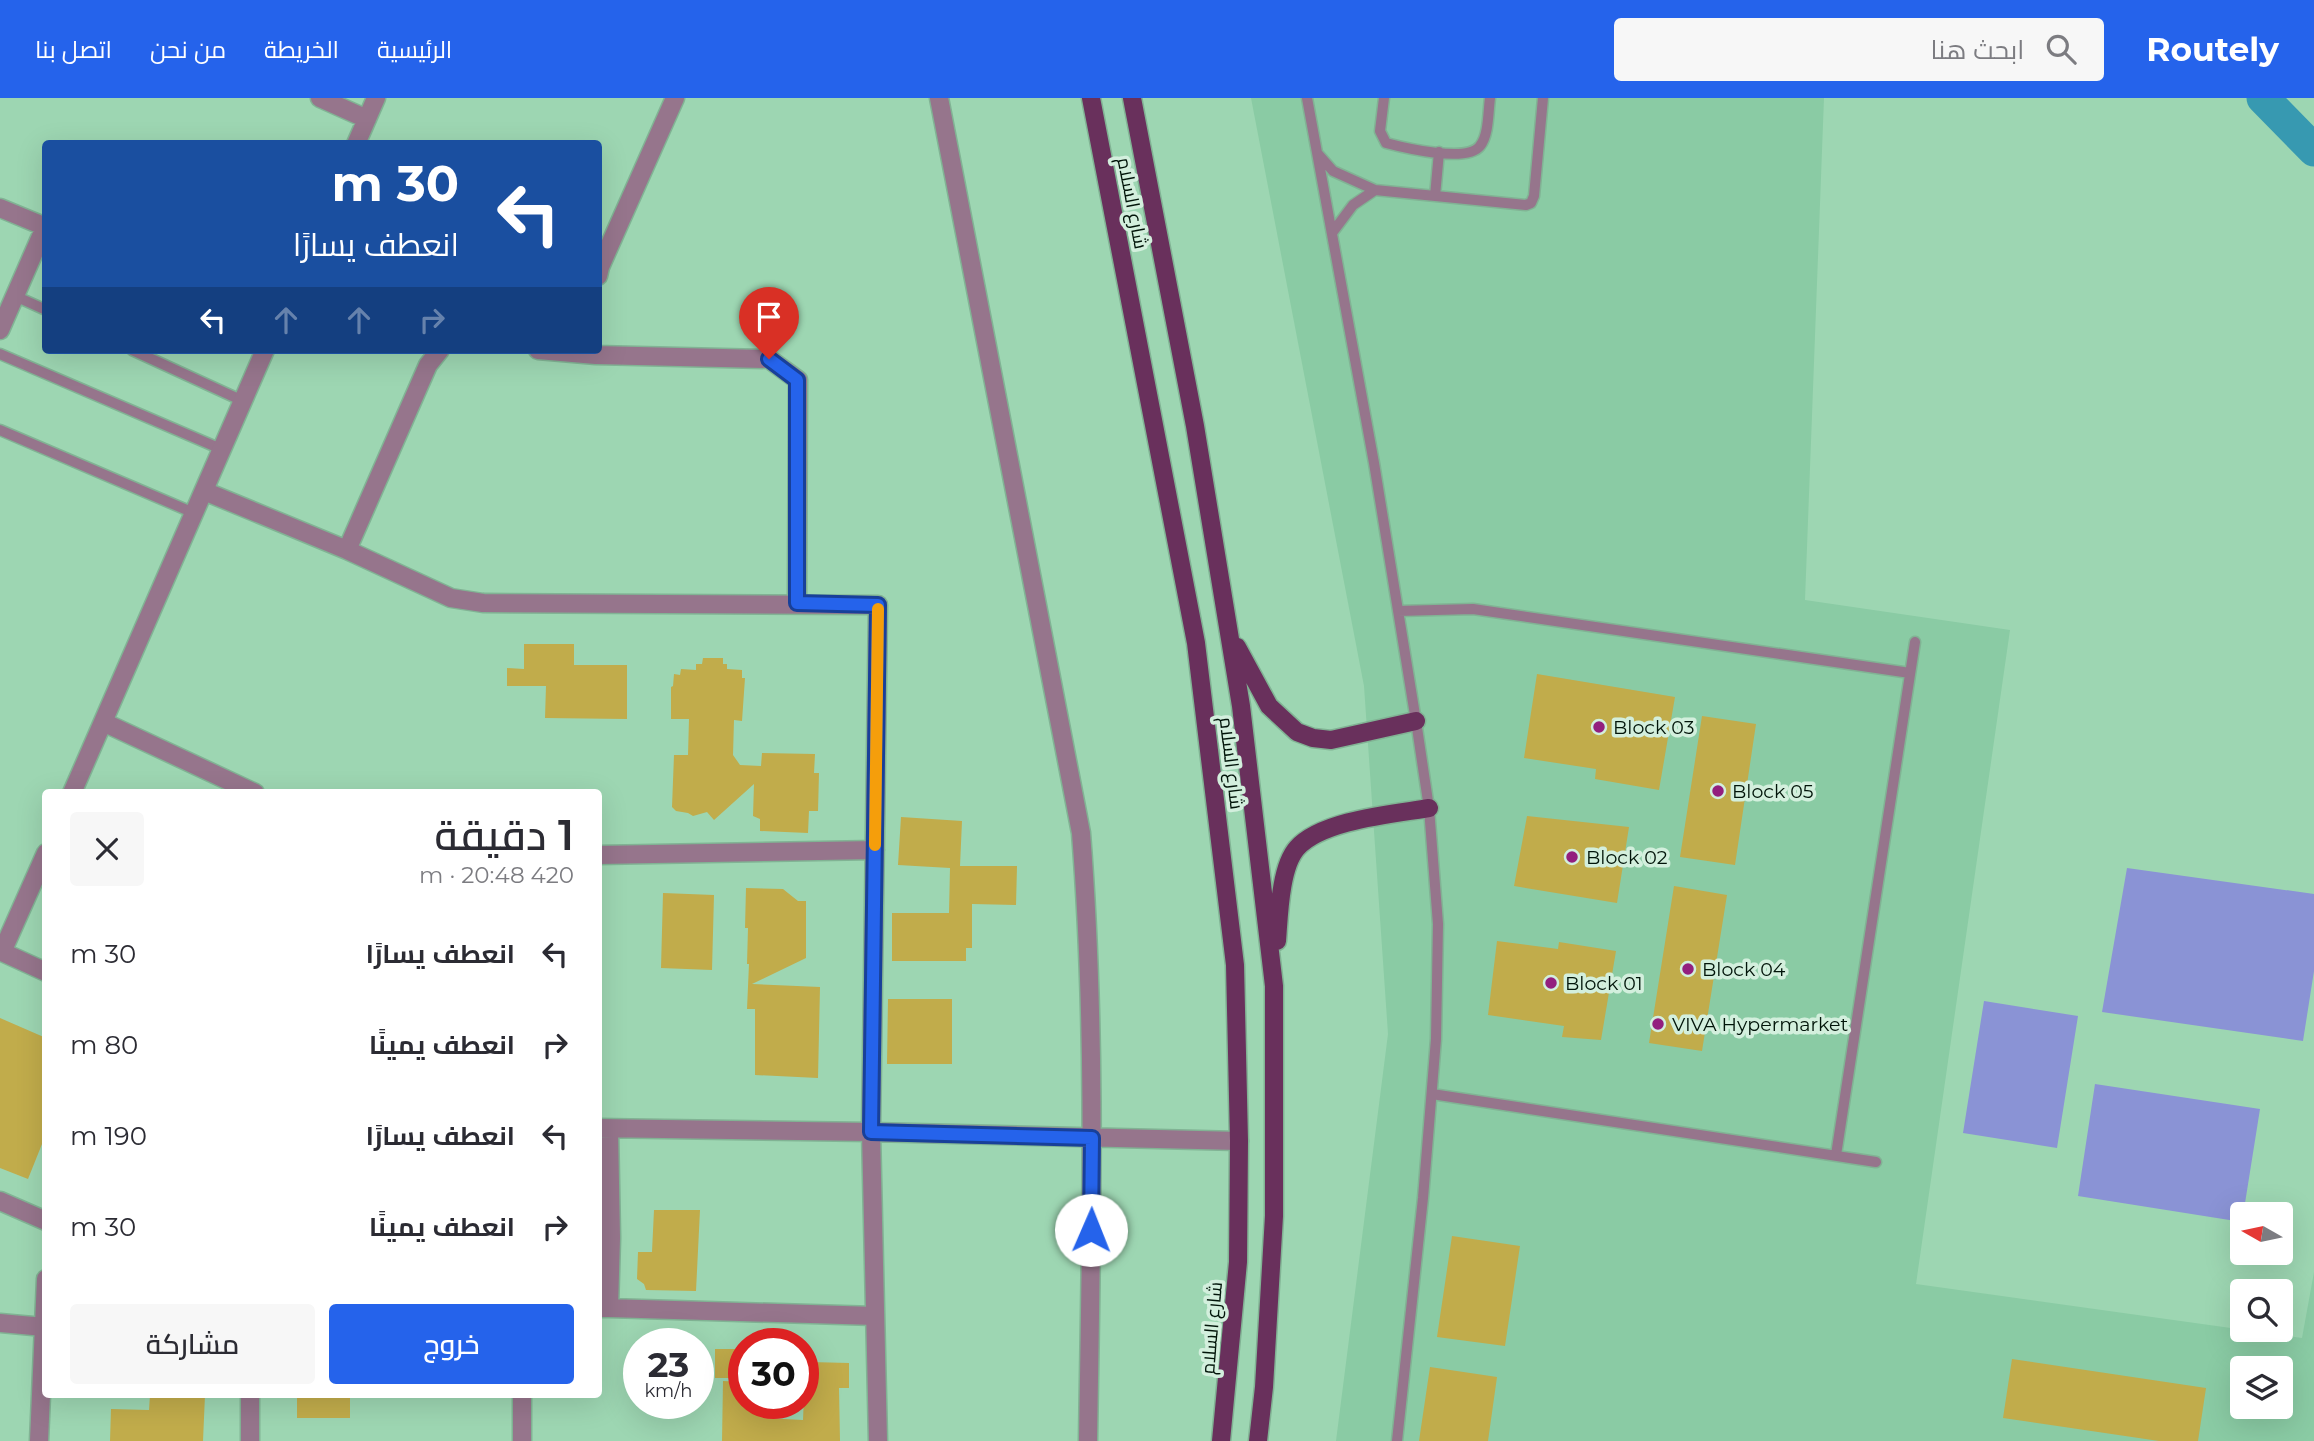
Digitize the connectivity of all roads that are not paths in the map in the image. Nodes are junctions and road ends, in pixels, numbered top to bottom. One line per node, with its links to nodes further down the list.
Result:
1 (320, 98): 11 (street)
2 (376, 98): 11 (street)
3 (675, 98): 21 (street)
4 (939, 98): 55 (street)
5 (1091, 98): 56 (main road, شارع السلام)
6 (1132, 98): 38 (main road, شارع السلام)
7 (1307, 98): 14 (lane)
8 (1384, 98): 13 (lane)
9 (1490, 98): 13 (lane)
10 (1543, 98): 16 (lane)
11 (366, 119): 12 (street)
12 (358, 140)
13 (1439, 152): 16 (lane)
14 (1317, 153): 15 (lane); 19 (lane)
15 (1375, 190): 16 (lane); 19 (lane)
16 (1435, 196)
17 (0, 208): 18 (street)
18 (42, 226)
19 (1332, 233): 37 (lane)
20 (42, 234): 22 (street)
21 (602, 262)
22 (15, 296): 23 (lane); 24 (street)
23 (42, 308)
24 (0, 330)
25 (602, 352): 36 (street)
26 (0, 354): 32 (lane)
27 (141, 354): 30 (lane)
28 (263, 354): 30 (street)
29 (437, 354): 35 (street)
30 (243, 401): 32 (street)
31 (0, 430): 34 (lane)
32 (221, 449): 33 (street)
33 (204, 491): 34 (street); 35 (street)
34 (194, 513): 42 (street)
35 (347, 550): 36 (street)
36 (797, 603): 46 (street)
37 (1398, 611): 40 (lane); 41 (lane)
38 (1229, 630): 41 (main road); 51 (main road, شارع السلام)
39 (1915, 642): 40 (lane)
40 (1910, 673): 57 (lane)
41 (1416, 720): 45 (lane)
42 (103, 722): 43 (street); 44 (street)
43 (74, 789)
44 (246, 789)
45 (1429, 808): 51 (main road); 52 (lane)
46 (875, 850): 47 (street); 54 (street)
47 (602, 855)
48 (42, 862): 49 (street)
49 (1, 951): 50 (street)
50 (42, 970)
51 (1274, 986): 74 (main road, شارع السلام)
52 (1432, 1094): 57 (lane); 75 (lane)
53 (604, 1128): 54 (street); 61 (street)
54 (871, 1132): 55 (street); 62 (street)
55 (1092, 1138): 56 (street); 72 (street)
56 (1239, 1141): 73 (main road, شارع السلام)
57 (1836, 1156): 58 (lane)
58 (1876, 1162)
59 (0, 1201): 60 (street)
60 (42, 1220)
61 (604, 1308): 62 (street)
62 (875, 1316): 71 (street)
63 (0, 1323): 64 (street)
64 (42, 1327)
65 (42, 1373): 68 (street)
66 (250, 1398): 69 (street)
67 (523, 1398): 70 (street)
68 (39, 1441)
69 (250, 1441)
70 (522, 1441)
71 (878, 1441)
72 (1088, 1441)
73 (1221, 1441)
74 (1258, 1441)
75 (1397, 1441)

